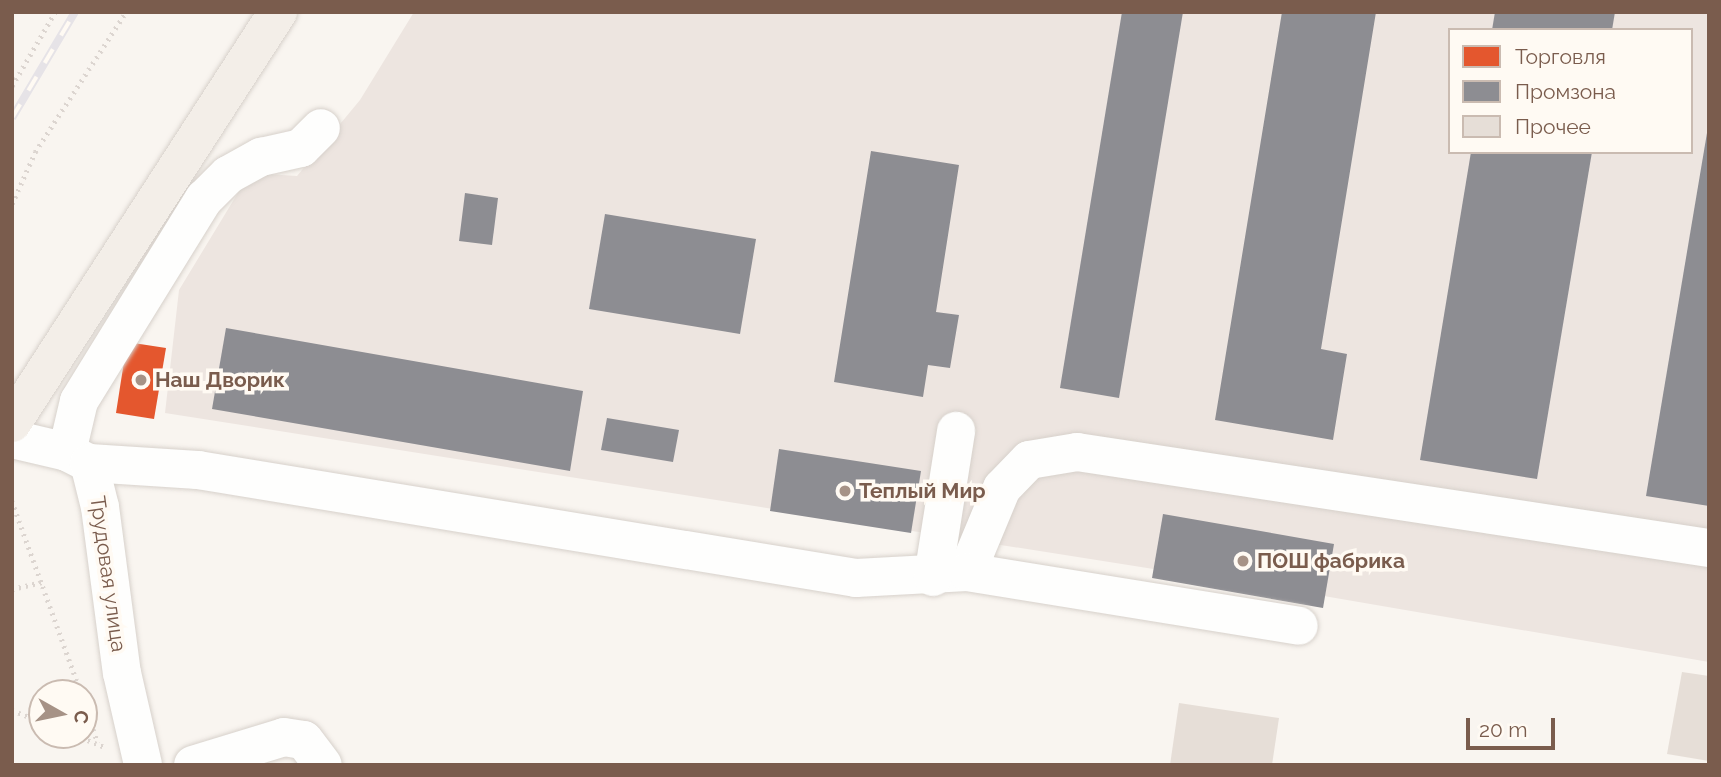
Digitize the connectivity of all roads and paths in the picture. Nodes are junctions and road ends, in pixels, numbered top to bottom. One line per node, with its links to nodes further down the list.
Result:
1 (55, 12): 4 (path)
2 (126, 12): 6 (path)
3 (268, 27): 7 (main road)
4 (12, 86)
5 (321, 128): 10 (street)
6 (12, 204)
7 (12, 423)
8 (956, 431): 13 (street)
9 (12, 439): 10 (street)
10 (78, 458): 13 (street); 18 (street, Трудовая улица)
11 (12, 501): 14 (path)
12 (1709, 548): 13 (street)
13 (950, 574): 16 (street)
14 (43, 582): 15 (path); 17 (path)
15 (12, 589)
16 (1299, 626)
17 (75, 679)
18 (143, 765)
19 (193, 765): 20 (street)
20 (323, 765)

